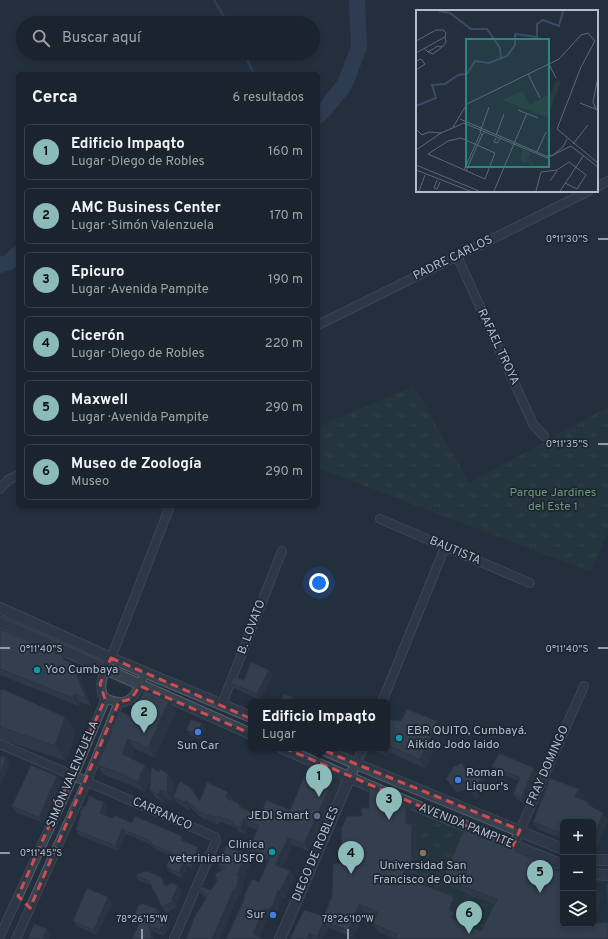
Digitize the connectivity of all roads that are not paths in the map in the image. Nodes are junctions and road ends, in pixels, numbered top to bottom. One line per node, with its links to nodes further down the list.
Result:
1 (608, 182): 2 (street)
2 (598, 187)
3 (586, 192): 4 (street, PADRE CARLOS)
4 (457, 256): 5 (street, PADRE CARLOS); 6 (street, RAFAEL TROYA)
5 (320, 324)
6 (544, 436)
7 (16, 476): 8 (street)
8 (0, 489)
9 (169, 508): 16 (street)
10 (380, 519): 11 (street, BAUTISTA)
11 (445, 547): 13 (street, BAUTISTA); 22 (street)
12 (282, 551): 24 (street, B. LOVATO)
13 (530, 583)
14 (0, 608): 16 (street)
15 (0, 622): 17 (street)
16 (111, 658): 17 (street); 18 (street)
17 (105, 670): 19 (street); 21 (street)
18 (145, 672): 19 (street); 24 (street)
19 (140, 686): 23 (street); 26 (street)
20 (584, 686): 37 (street, FRAY DOMINGO)
21 (106, 698): 23 (street); 33 (street, SIMÓN VALENZUELA)
22 (383, 699)
23 (119, 702): 35 (street, SIMÓN VALENZUELA)
24 (222, 704): 25 (street); 26 (street)
25 (248, 716)
26 (216, 719): 27 (street)
27 (248, 733)
28 (0, 744): 33 (street, CARRANCO)
29 (289, 751): 34 (street, AVENIDA PAMPITE)
30 (327, 751): 32 (street, AVENIDA PAMPITE)
31 (362, 751): 32 (street, DIEGO DE ROBLES)
32 (356, 764): 34 (street, DIEGO DE ROBLES); 37 (street, AVENIDA PAMPITE)
33 (74, 775): 35 (street, CARRANCO); 36 (street, SIMÓN VALENZUELA)
34 (350, 778): 39 (street, AVENIDA PAMPITE); 51 (street, DIEGO DE ROBLES)
35 (87, 781): 38 (street, SIMÓN VALENZUELA); 50 (street, CARRANCO)
36 (50, 827): 38 (street); 46 (street, SIMÓN VALENZUELA)
37 (520, 830): 39 (street, FRAY DOMINGO); 40 (street, AVENIDA PAMPITE)
38 (61, 840): 47 (street, SIMÓN VALENZUELA)
39 (513, 846): 43 (street, AVENIDA PAMPITE)
40 (560, 848)
41 (596, 860): 42 (street)
42 (608, 860)
43 (560, 864)
44 (596, 874): 45 (street)
45 (608, 875)
46 (18, 896): 47 (street); 48 (street, SIMÓN VALENZUELA)
47 (30, 908): 49 (street, SIMÓN VALENZUELA)
48 (0, 936)
49 (16, 939)
50 (174, 939)
51 (280, 939)

